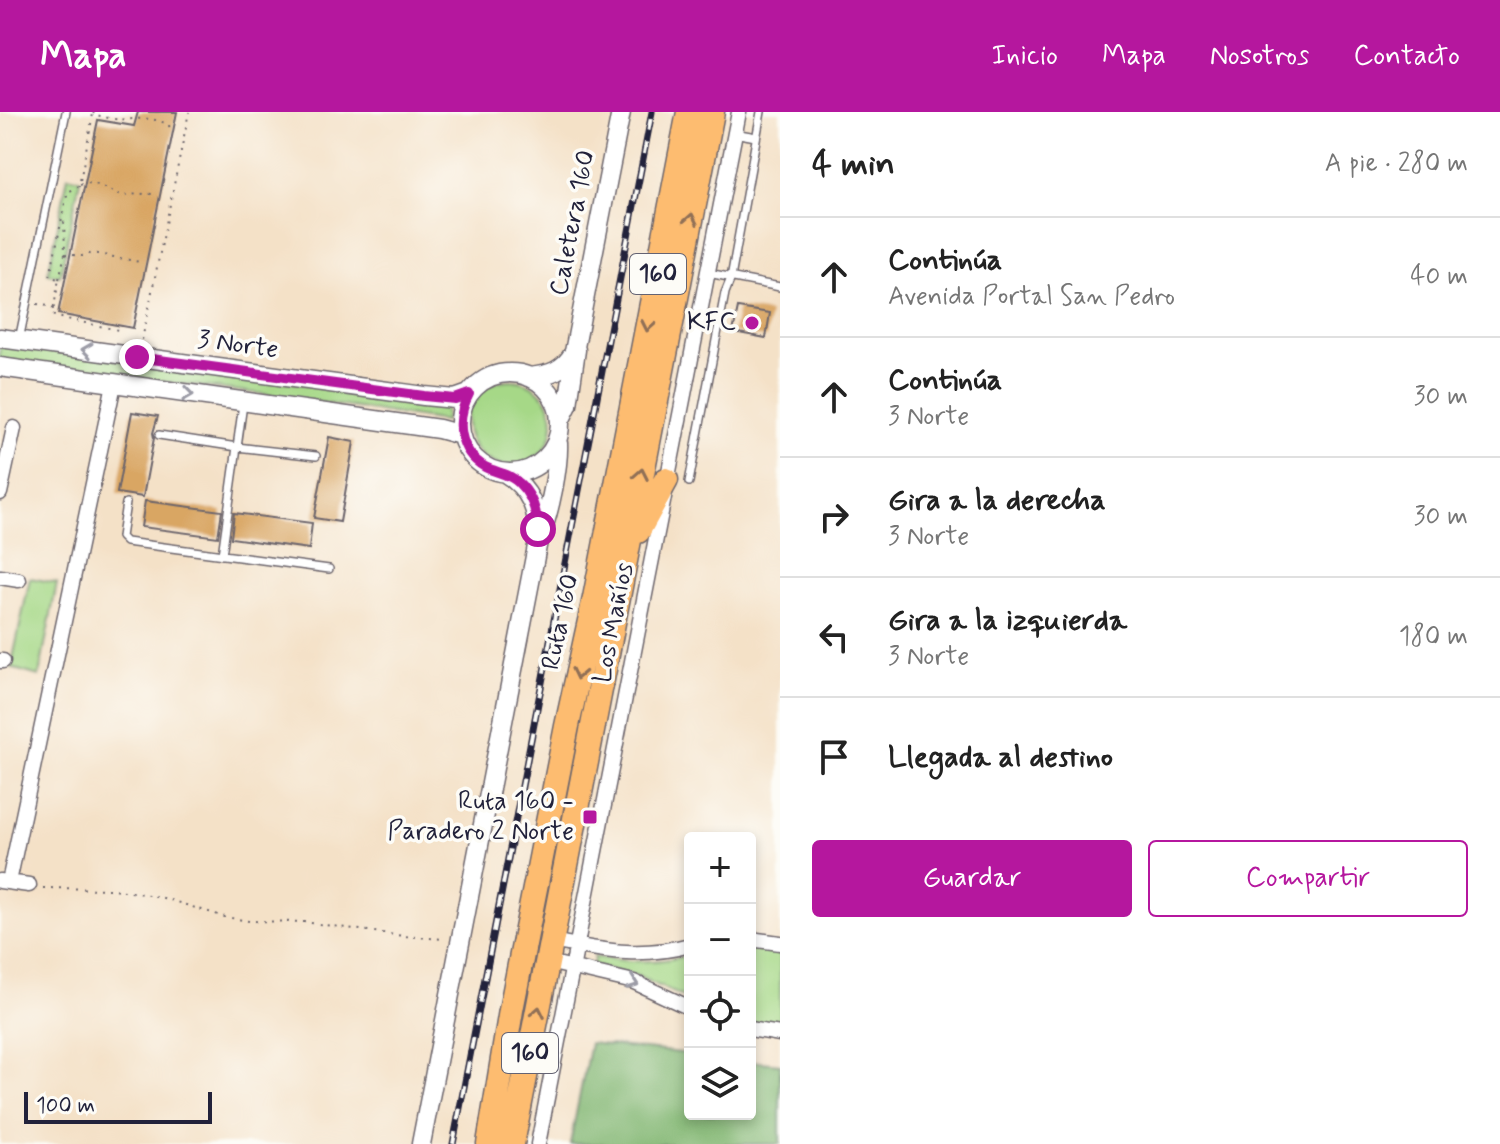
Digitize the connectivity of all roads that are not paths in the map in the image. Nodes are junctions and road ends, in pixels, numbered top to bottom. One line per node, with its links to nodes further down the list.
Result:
1 (66, 112): 12 (lane)
2 (621, 112): 13 (street, Caletera 160)
3 (689, 112): 42 (highway, Ruta 160 / 160, one-way to 42)
4 (712, 112): 31 (highway, Ruta 160 / 160, one-way to 4)
5 (739, 112): 7 (street, Los Mañíos)
6 (761, 112): 8 (lane)
7 (734, 133): 8 (lane); 9 (street, Los Mañíos)
8 (756, 137): 10 (lane)
9 (707, 273): 10 (lane); 27 (street, Los Mañíos)
10 (731, 278): 11 (lane); 27 (lane)
11 (780, 287)
12 (9, 339): 17 (street, 3 Norte, one-way to 12)
13 (575, 344): 15 (street, Caletera 160); 20 (street, Caletera 160)
14 (0, 367): 16 (street)
15 (529, 377): 17 (street, 3 Norte); 20 (street)
16 (114, 384): 18 (street, one-way to 18); 36 (street)
17 (469, 394): 22 (street)
18 (243, 402): 22 (street); 23 (lane)
19 (14, 428): 25 (street)
20 (559, 430): 26 (street); 30 (street)
21 (159, 435): 23 (lane)
22 (461, 435): 26 (street)
23 (237, 447): 24 (lane); 32 (lane)
24 (316, 456)
25 (4, 458): 28 (street)
26 (505, 473): 30 (street)
27 (678, 481): 31 (highway); 40 (street, Los Mañíos)
28 (0, 493)
29 (126, 503): 32 (lane)
30 (538, 541): 48 (street)
31 (627, 550): 43 (highway, Ruta 160 / 160)
32 (222, 555): 33 (lane)
33 (329, 569)
34 (0, 577): 35 (street)
35 (19, 580)
36 (5, 882): 37 (street)
37 (29, 885)
38 (756, 940): 39 (street)
39 (780, 943)
40 (577, 945): 41 (street); 43 (street); 44 (street, Los Mañíos)
41 (684, 946)
42 (524, 947): 43 (highway); 49 (highway, Ruta 160 / 160)
43 (549, 952): 44 (street); 50 (highway, Ruta 160 / 160, one-way to 43)
44 (572, 969): 45 (street, one-way to 45); 51 (street, Los Mañíos)
45 (684, 1005)
46 (756, 1030): 47 (street)
47 (780, 1034)
48 (421, 1144)
49 (489, 1144)
50 (512, 1144)
51 (538, 1144)

